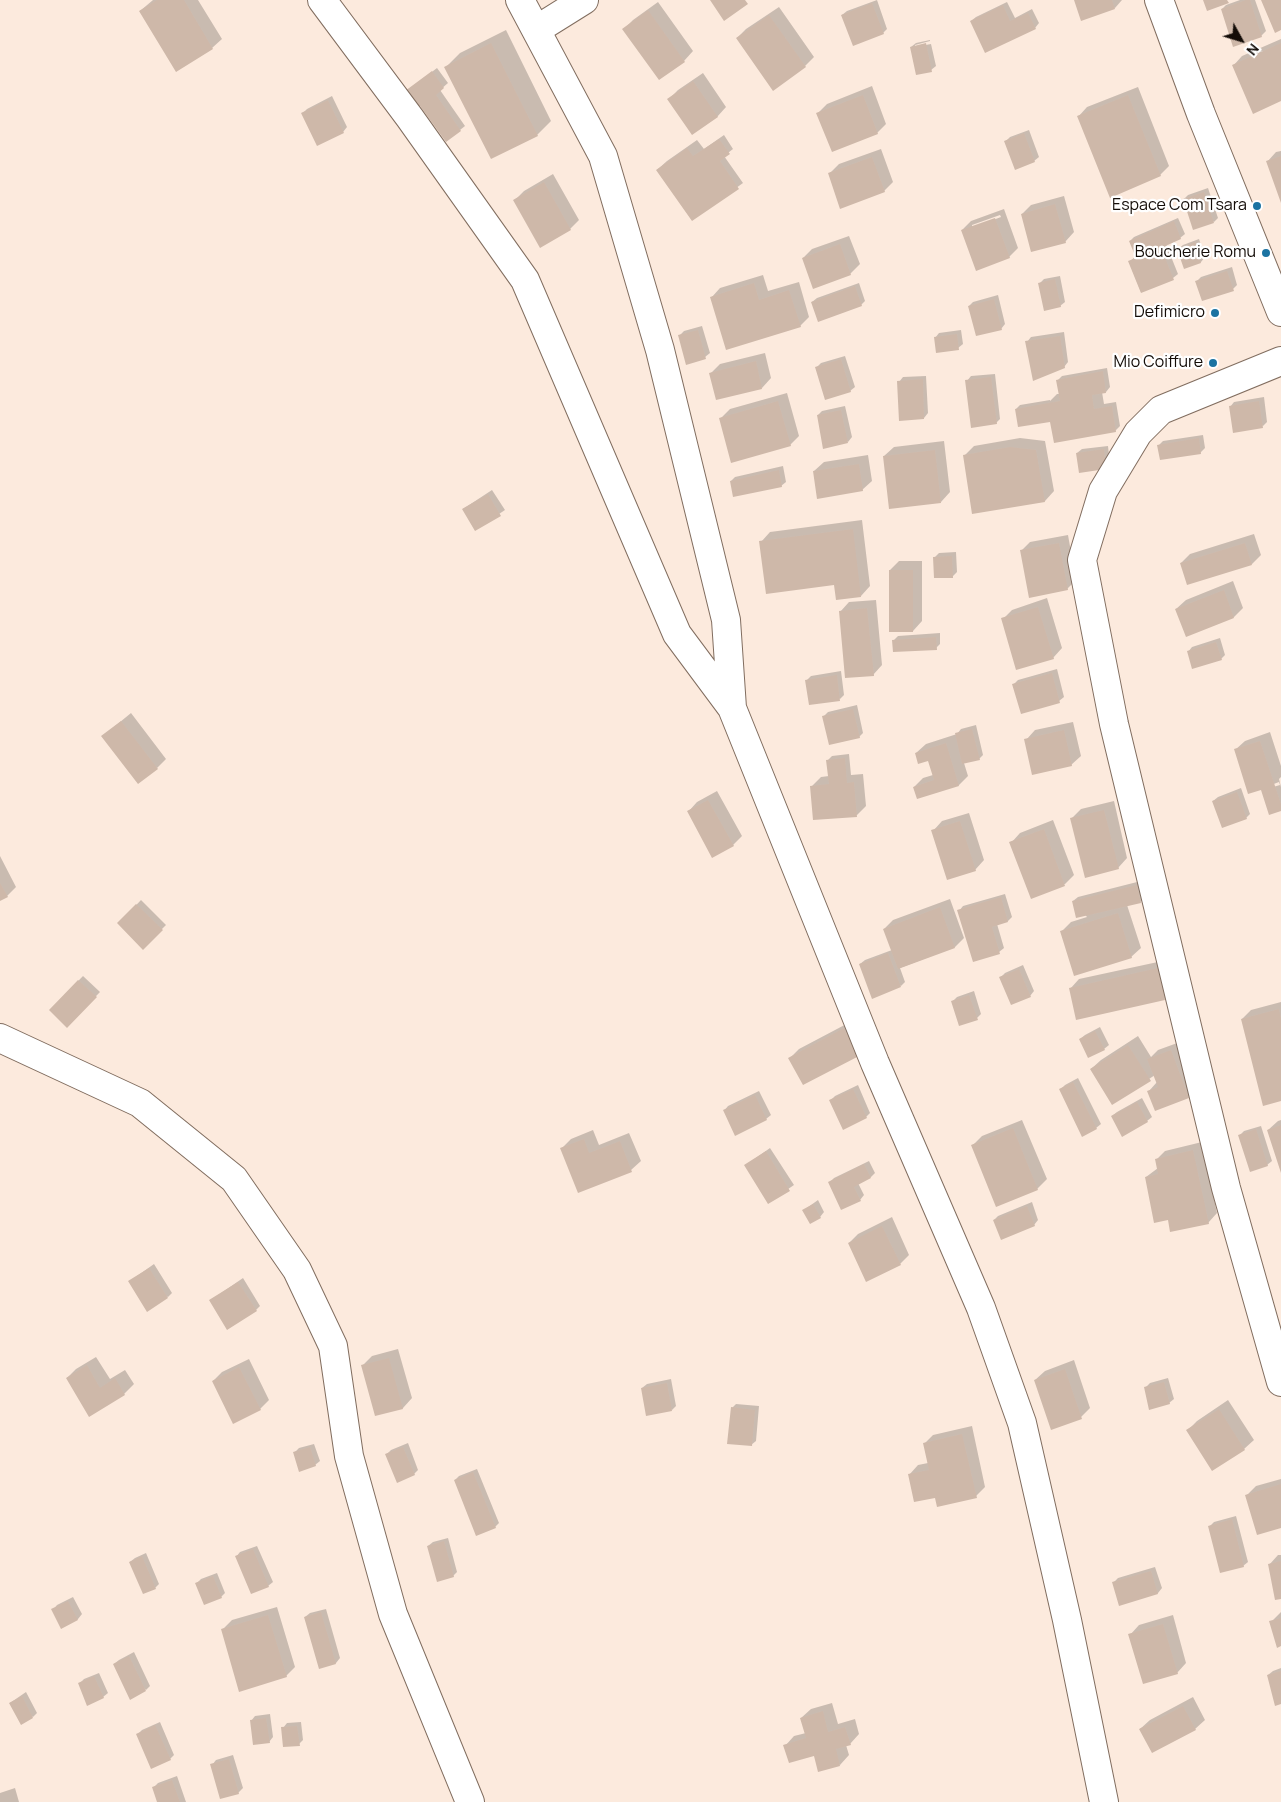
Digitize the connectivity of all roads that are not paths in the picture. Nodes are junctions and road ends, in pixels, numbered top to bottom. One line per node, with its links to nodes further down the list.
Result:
1 (322, 0): 8 (street)
2 (520, 0): 5 (street)
3 (584, 0): 5 (street)
4 (1159, 0): 6 (street)
5 (536, 30): 8 (street)
6 (1281, 312)
7 (1281, 360): 10 (street)
8 (732, 708): 12 (street)
9 (0, 1038): 11 (street)
10 (1281, 1382)
11 (470, 1802)
12 (1104, 1802)

